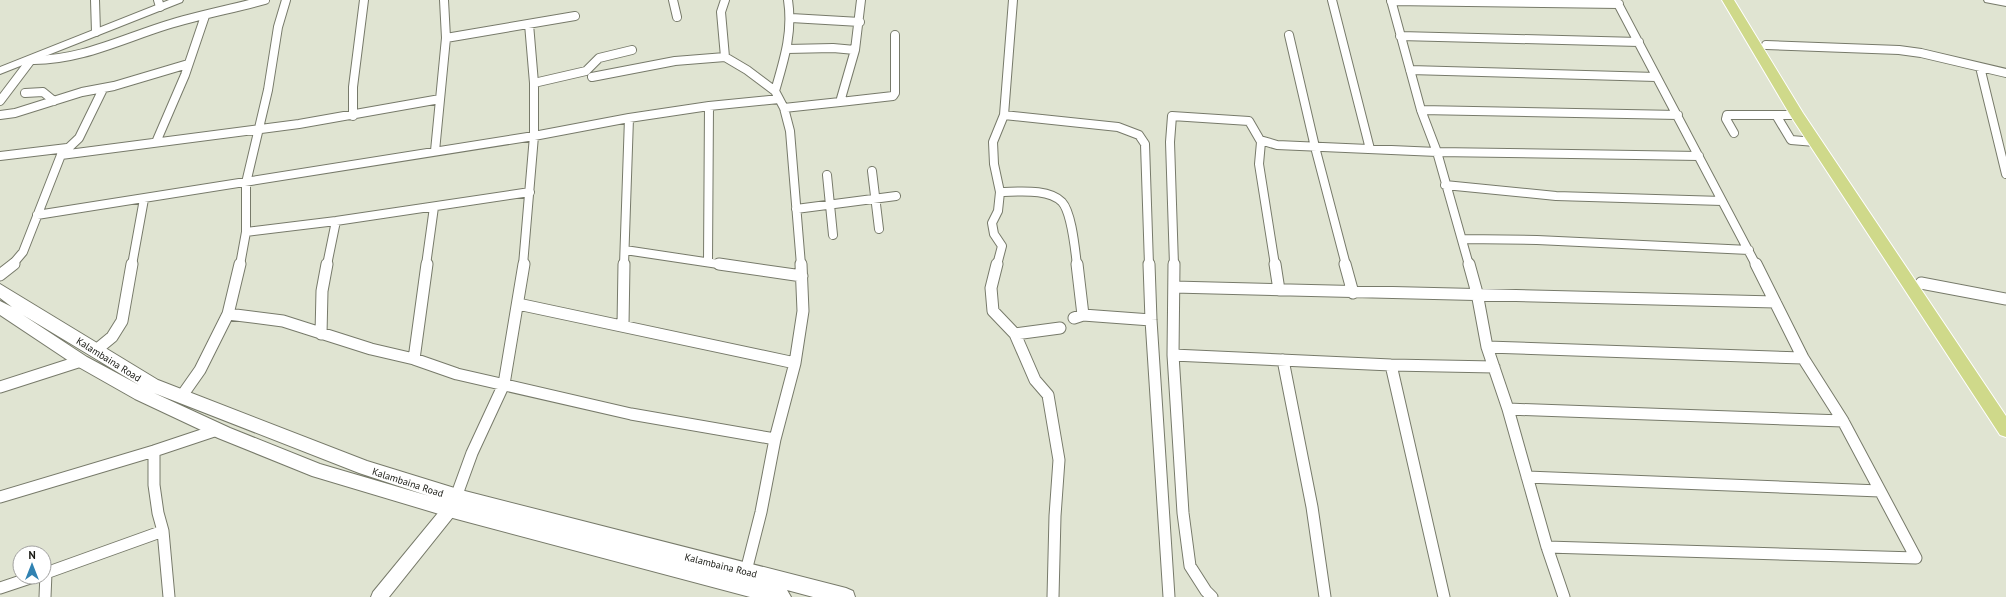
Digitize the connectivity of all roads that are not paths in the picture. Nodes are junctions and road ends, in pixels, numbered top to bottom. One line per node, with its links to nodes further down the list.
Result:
1 (96, 0): 26 (street)
2 (178, 0): 19 (street)
3 (265, 0): 20 (street)
4 (286, 0): 63 (street)
5 (364, 0): 61 (street)
6 (444, 0): 30 (street)
7 (672, 0): 22 (street)
8 (725, 0): 36 (street)
9 (788, 0): 23 (street)
10 (861, 0): 24 (street)
11 (1013, 0): 57 (street)
12 (1332, 0): 70 (street)
13 (1391, 0): 17 (street); 29 (street)
14 (1728, 0): 60 (main road)
15 (1740, 0): 32 (main road)
16 (1989, 0): 18 (street)
17 (1617, 2): 31 (street)
18 (2006, 3)
19 (159, 4): 26 (street)
20 (205, 16): 37 (street); 38 (street)
21 (575, 16): 25 (street)
22 (678, 17)
23 (791, 18): 24 (street); 33 (street)
24 (860, 22): 35 (street)
25 (528, 24): 30 (street); 45 (street)
26 (96, 32): 37 (street)
27 (895, 35): 52 (street)
28 (1289, 35): 69 (street)
29 (1400, 36): 31 (street); 40 (street)
30 (446, 38): 49 (street)
31 (1639, 42): 44 (street)
32 (1766, 45): 39 (street); 101 (main road)
33 (787, 48): 35 (street); 47 (street)
34 (632, 50): 45 (street)
35 (855, 50): 52 (street)
36 (726, 57): 43 (street); 47 (street)
37 (32, 60): 41 (street); 50 (street)
38 (188, 64): 46 (street); 66 (street)
39 (1980, 67): 42 (street); 77 (street)
40 (1410, 70): 44 (street); 55 (street)
41 (0, 71)
42 (2006, 73)
43 (592, 77)
44 (1656, 77): 58 (street)
45 (534, 83): 65 (street)
46 (103, 89): 51 (street); 71 (street)
47 (775, 91): 53 (street)
48 (25, 93): 51 (street)
49 (440, 99): 61 (street); 72 (street)
50 (0, 101)
51 (54, 101): 56 (street)
52 (840, 102): 53 (street)
53 (782, 104): 54 (street); 89 (street)
54 (709, 106): 62 (street); 98 (street)
55 (1421, 110): 58 (street); 73 (street)
56 (0, 115)
57 (1004, 115): 82 (street); 112 (street)
58 (1678, 115): 75 (street)
59 (1776, 115): 60 (street); 64 (street); 68 (street)
60 (1798, 115): 68 (main road)
61 (353, 116): 63 (street)
62 (629, 118): 65 (street); 96 (street)
63 (259, 129): 66 (street); 79 (street)
64 (1734, 133)
65 (534, 136): 72 (street); 81 (street)
66 (157, 140): 71 (street)
67 (1261, 142): 69 (street); 102 (street); 104 (street)
68 (1816, 142): 134 (main road)
69 (1315, 147): 70 (street); 105 (street)
70 (1370, 149): 73 (street)
71 (64, 151): 74 (street); 90 (street)
72 (435, 151): 79 (street)
73 (1437, 152): 75 (street); 80 (street)
74 (0, 156)
75 (1699, 156): 86 (street)
76 (872, 171): 85 (street)
77 (2006, 174)
78 (827, 175): 87 (street)
79 (246, 183): 84 (street); 93 (street)
80 (1446, 185): 86 (street); 95 (street)
81 (530, 192): 88 (street); 109 (street)
82 (1000, 192): 112 (street); 116 (street)
83 (896, 196): 85 (street)
84 (144, 199): 90 (street); 118 (street)
85 (875, 199): 87 (street); 92 (street)
86 (1722, 201): 97 (street)
87 (830, 205): 89 (street); 94 (street)
88 (434, 207): 91 (street); 121 (street)
89 (796, 209): 100 (street)
90 (37, 215): 99 (street)
91 (336, 221): 93 (street); 115 (street)
92 (879, 229)
93 (246, 232): 111 (street)
94 (833, 235)
95 (1462, 239): 97 (street); 106 (street)
96 (625, 250): 98 (street); 113 (street)
97 (1749, 250): 108 (street)
98 (708, 262): 100 (street)
99 (0, 275)
100 (802, 276): 124 (street)
101 (1920, 283): 107 (street); 131 (main road)
102 (1174, 286): 104 (street); 119 (street)
103 (0, 290): 118 (main road, Kalambaina Road)
104 (1279, 290): 105 (street)
105 (1353, 293): 106 (street)
106 (1477, 293): 108 (street); 117 (street)
107 (2006, 299)
108 (1775, 302): 120 (street)
109 (518, 304): 113 (street); 127 (street)
110 (3, 313): 123 (main road, Kalambaina Road)
111 (228, 314): 115 (street); 129 (street)
112 (1151, 320): 155 (street)
113 (623, 325): 124 (street)
114 (1060, 328): 116 (street)
115 (322, 334): 121 (street)
116 (1015, 334): 154 (street)
117 (1487, 347): 120 (street); 126 (street)
118 (96, 351): 129 (main road, Kalambaina Road)
119 (1173, 355): 122 (street); 156 (street)
120 (1803, 358): 132 (street)
121 (414, 359): 127 (street)
122 (1283, 360): 125 (street); 157 (street)
123 (81, 361): 128 (street); 133 (main road, Kalambaina Road)
124 (795, 363): 135 (street)
125 (1390, 364): 126 (street); 158 (street)
126 (1494, 366): 130 (street)
127 (504, 384): 135 (street); 140 (street)
128 (0, 387)
129 (181, 397): 140 (main road, Kalambaina Road)
130 (1508, 409): 132 (street); 137 (street)
131 (2006, 410)
132 (1843, 421): 138 (street)
133 (217, 430): 136 (street); 140 (main road, Kalambaina Road)
134 (2006, 430)
135 (775, 439): 144 (street)
136 (154, 451): 139 (street); 141 (street)
137 (1527, 477): 138 (street); 142 (street)
138 (1880, 491): 142 (street)
139 (0, 497)
140 (455, 501): 144 (main road, Kalambaina Road); 148 (main road, Kalambaina Road); 151 (street)
141 (163, 531): 143 (street); 150 (street)
142 (1547, 547): 159 (street)
143 (52, 571)
144 (746, 571): 153 (main road, Kalambaina Road)
145 (12, 584): 147 (street)
146 (45, 585): 149 (street)
147 (0, 588)
148 (762, 595): 152 (main road, Kalambaina Road)
149 (45, 597)
150 (169, 597)
151 (379, 597)
152 (782, 597)
153 (846, 597)
154 (1053, 597)
155 (1169, 597)
156 (1212, 597)
157 (1325, 597)
158 (1444, 597)
159 (1564, 597)

